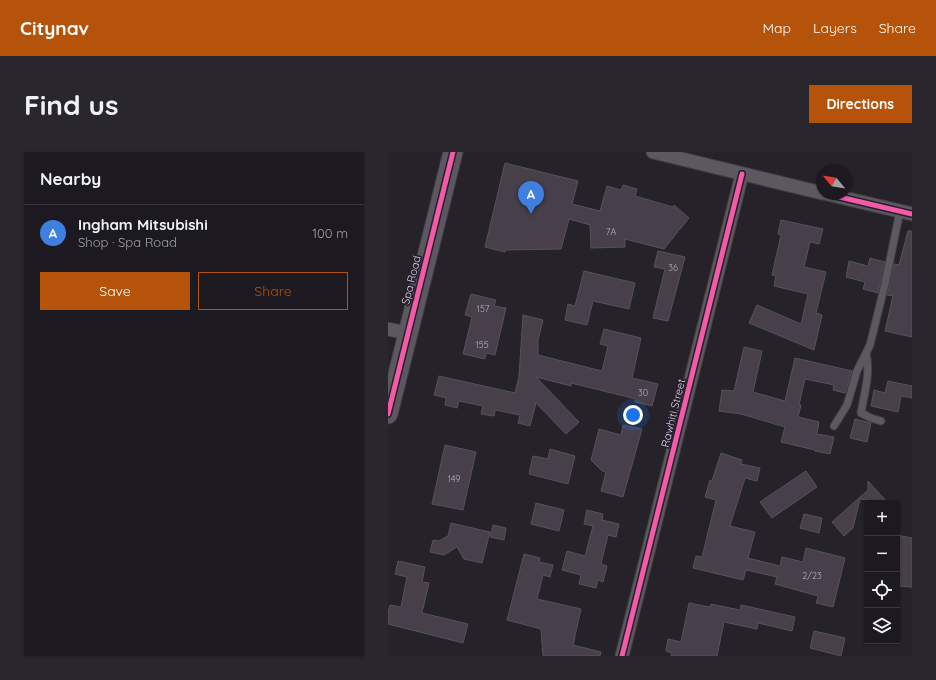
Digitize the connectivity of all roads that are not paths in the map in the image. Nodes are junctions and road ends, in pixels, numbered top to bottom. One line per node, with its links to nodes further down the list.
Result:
1 (453, 152): 8 (main road, Spa Road)
2 (653, 152): 3 (street)
3 (742, 174): 4 (street); 13 (street, Rawhiti Street)
4 (816, 192)
5 (852, 200): 6 (street)
6 (906, 213): 9 (lane)
7 (388, 329): 8 (street)
8 (408, 333): 10 (main road, Spa Road)
9 (866, 354): 11 (lane); 12 (lane)
10 (388, 414)
11 (881, 421)
12 (834, 426)
13 (622, 656)

